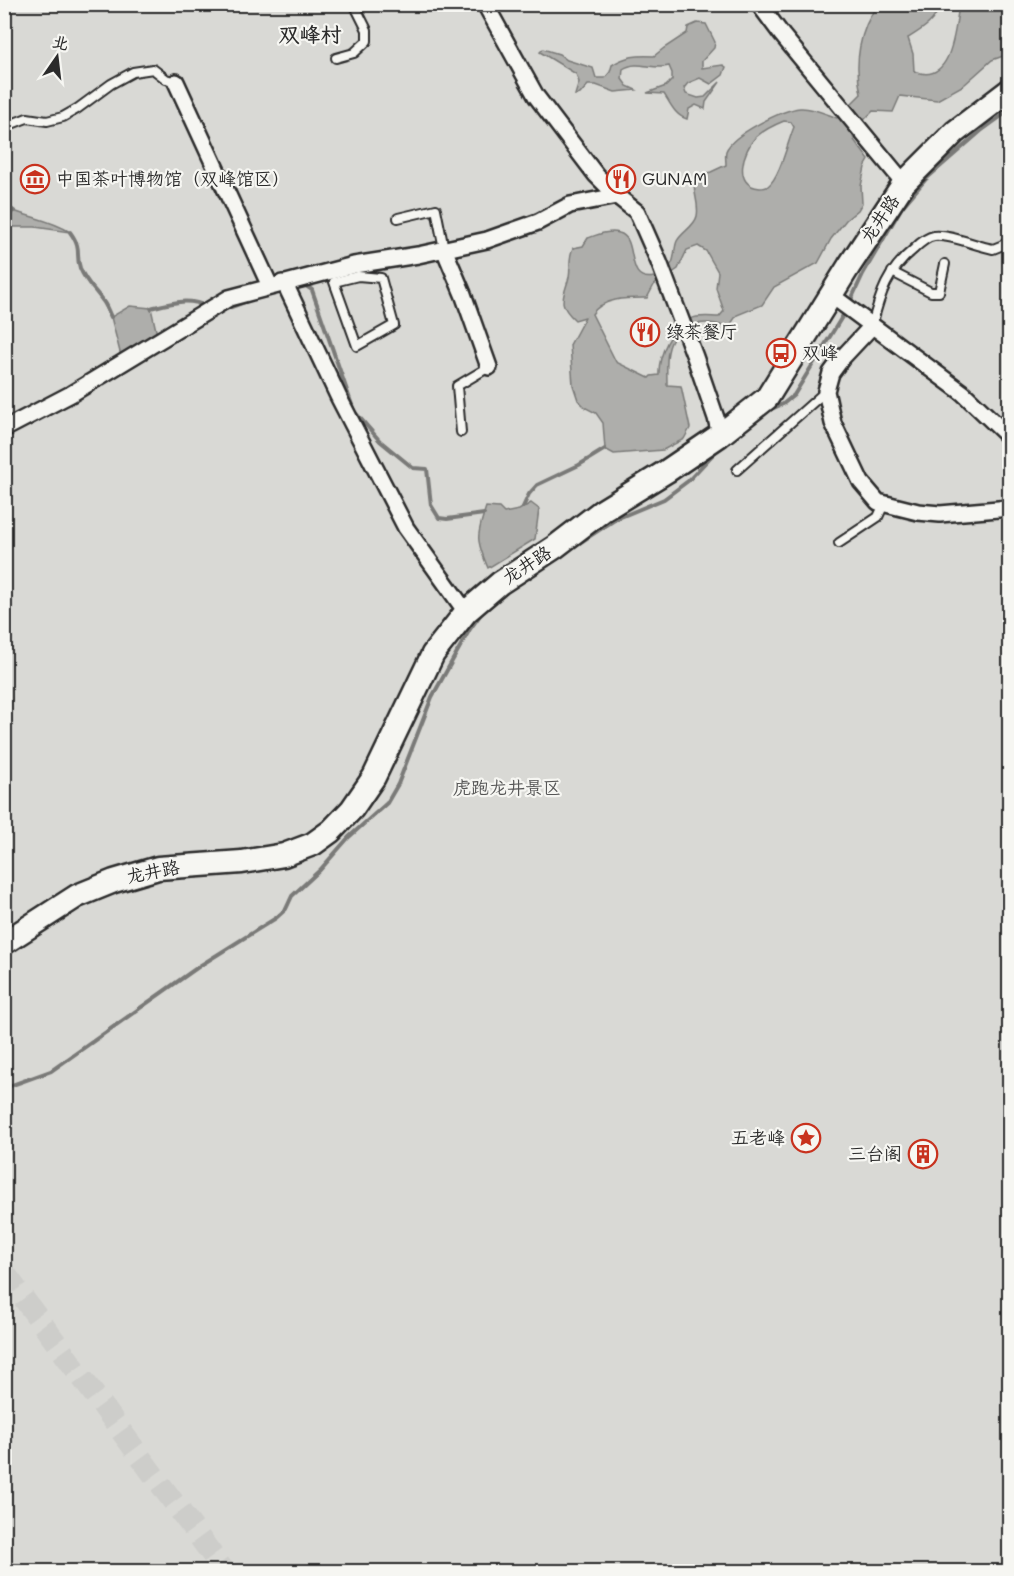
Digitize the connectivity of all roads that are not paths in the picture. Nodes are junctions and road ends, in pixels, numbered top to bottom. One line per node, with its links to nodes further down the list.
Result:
1 (354, 4): 4 (lane)
2 (485, 4): 9 (street)
3 (759, 4): 8 (street)
4 (336, 58)
5 (176, 82): 7 (lane); 16 (street)
6 (1010, 90): 8 (street, 龙井路)
7 (4, 127)
8 (904, 183): 17 (street, 龙井路)
9 (617, 196): 12 (street); 23 (street)
10 (398, 218): 12 (lane)
11 (1010, 238): 15 (lane)
12 (444, 249): 14 (street); 19 (street)
13 (945, 264): 15 (lane)
14 (356, 270): 14 (lane); 16 (street)
15 (892, 272): 18 (lane)
16 (282, 288): 21 (street); 29 (street)
17 (842, 304): 18 (street); 23 (street, 龙井路)
18 (872, 326): 20 (street); 24 (street)
19 (489, 367): 22 (lane)
20 (825, 391): 25 (lane); 26 (street)
21 (4, 429)
22 (461, 432)
23 (720, 435): 29 (street, 龙井路)
24 (1010, 440)
25 (737, 470)
26 (884, 504): 27 (street); 28 (lane)
27 (1010, 508)
28 (838, 543)
29 (466, 612): 30 (street, 龙井路)
30 (4, 942)

